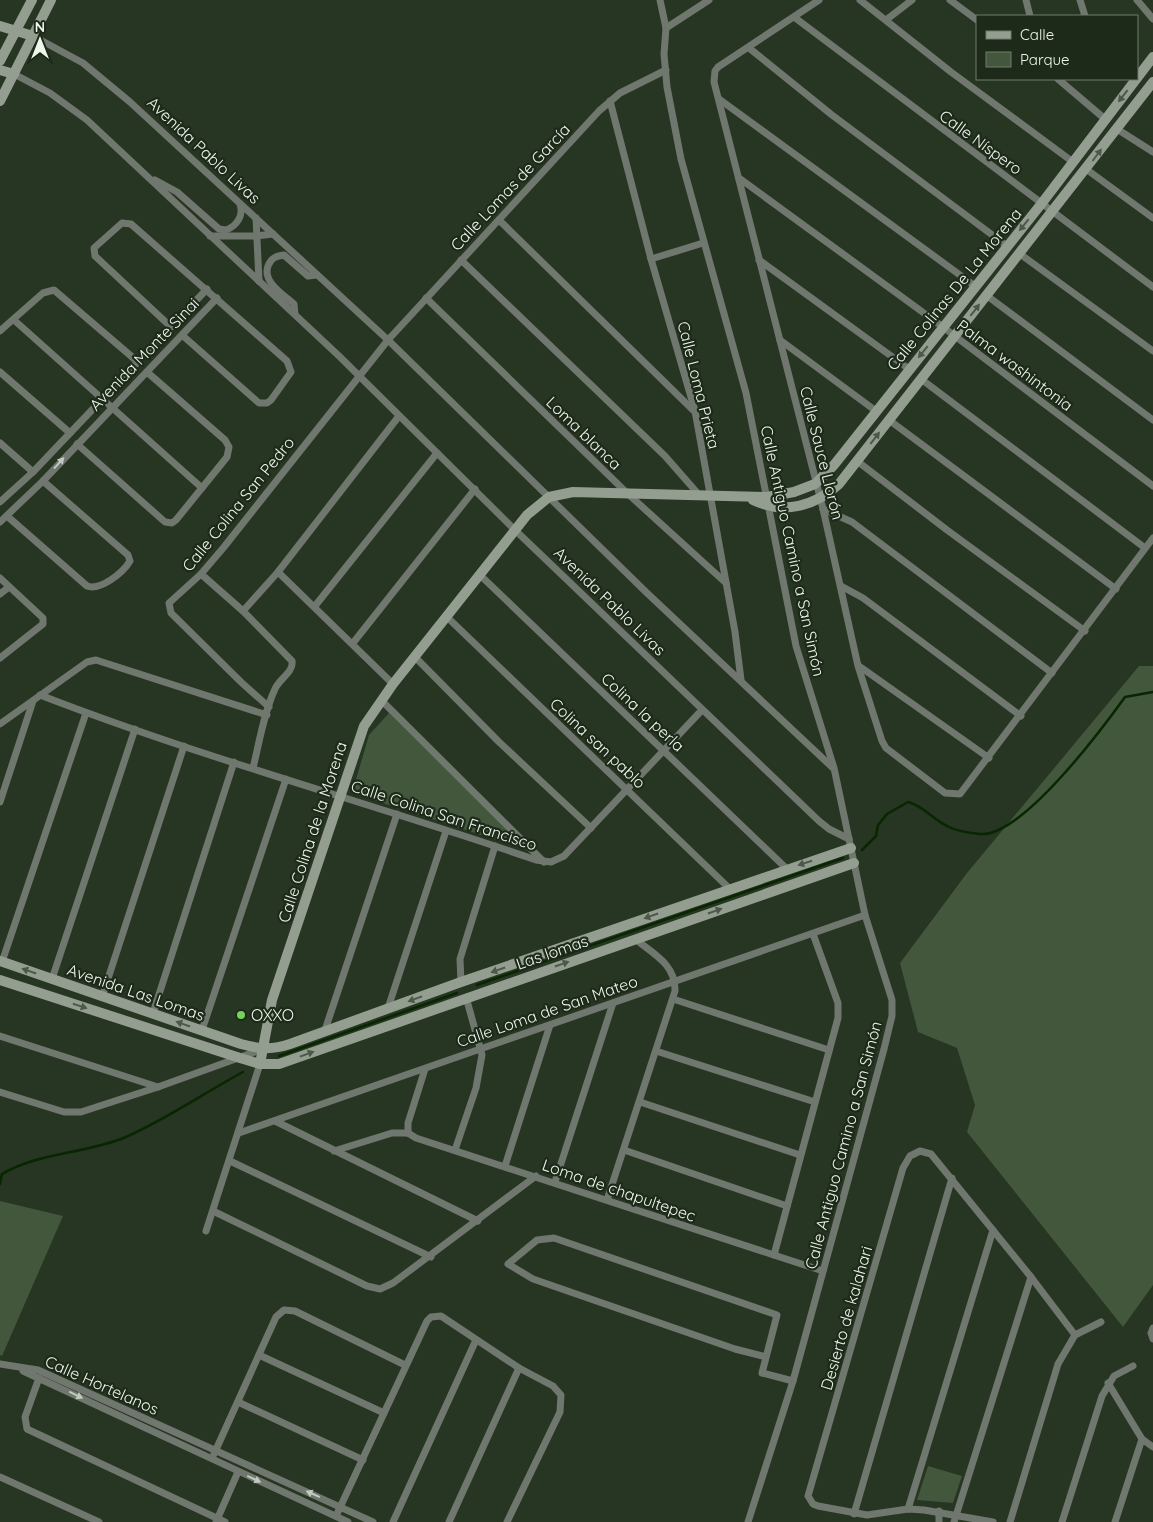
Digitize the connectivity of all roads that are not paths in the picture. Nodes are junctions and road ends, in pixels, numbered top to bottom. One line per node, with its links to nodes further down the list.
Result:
1 (32, 0): 20 (street)
2 (51, 0): 21 (street)
3 (660, 0): 19 (street, Calle Antiguo Camino a San Simón)
4 (709, 0): 19 (street)
5 (819, 0): 14 (street)
6 (860, 0): 17 (street)
7 (912, 0): 17 (street)
8 (950, 0): 16 (street)
9 (1026, 0): 12 (street)
10 (1080, 0): 13 (street)
11 (1138, 0): 15 (street)
12 (1030, 15)
13 (1085, 15)
14 (794, 17): 22 (street); 44 (street, Calle Níspero)
15 (1153, 18)
16 (976, 19)
17 (886, 20): 39 (street)
18 (0, 26): 20 (street, Avenida Pablo Livas)
19 (666, 28): 26 (street, Calle Antiguo Camino a San Simón)
20 (15, 31): 21 (street, Avenida Pablo Livas); 24 (street)
21 (33, 36): 27 (street); 43 (street, Avenida Pablo Livas)
22 (750, 48): 33 (street, Calle Sauce Llorón); 53 (street)
23 (1153, 57): 28 (street, Calle Colinas De La Morena)
24 (0, 61)
25 (0, 70): 27 (street)
26 (666, 70): 34 (street, Calle Lomas de García); 52 (street, Calle Antiguo Camino a San Simón)
27 (14, 74): 35 (street); 41 (street)
28 (1138, 76)
29 (1138, 78): 32 (street)
30 (1059, 80): 36 (street)
31 (1135, 80): 36 (street, Calle Colinas De La Morena, one-way to 36)
32 (1152, 86): 37 (street, Calle Colinas De La Morena)
33 (719, 99): 42 (street, Calle Sauce Llorón); 60 (street)
34 (610, 100): 48 (street, Calle Lomas de García); 55 (street, Calle Loma Prieta)
35 (0, 102)
36 (1105, 119): 39 (street, Calle Colinas De La Morena)
37 (1117, 129): 38 (street); 40 (street, Calle Colinas De La Morena, one-way to 37)
38 (1153, 152)
39 (1073, 162): 44 (street, Calle Colinas De La Morena)
40 (1086, 169): 45 (street, Calle Colinas De La Morena); 47 (street)
41 (146, 175): 43 (street); 50 (street)
42 (739, 178): 57 (street, Calle Sauce Llorón); 69 (street, Palma washintonia)
43 (240, 203): 46 (street, Avenida Pablo Livas)
44 (1042, 203): 45 (street, Calle Níspero); 53 (street, Calle Colinas De La Morena, one-way to 53)
45 (1054, 212): 54 (street, Calle Colinas De La Morena); 61 (street, Calle Níspero)
46 (256, 218): 49 (street, Avenida Pablo Livas); 51 (street)
47 (1153, 218)
48 (498, 220): 56 (street, Calle Lomas de García); 84 (street)
49 (273, 234): 51 (street); 58 (street, Avenida Pablo Livas)
50 (210, 236): 51 (street); 59 (street)
51 (256, 236): 59 (street)
52 (703, 243): 55 (street); 105 (street, Calle Antiguo Camino a San Simón)
53 (1007, 246): 60 (street, Calle Colinas De La Morena)
54 (1020, 254): 63 (street, Calle Colinas De La Morena); 75 (street)
55 (651, 258): 84 (street, Calle Loma Prieta)
56 (461, 260): 65 (street, Calle Lomas de García); 102 (street)
57 (759, 260): 74 (street, Calle Sauce Llorón); 77 (street)
58 (317, 275): 66 (street); 73 (street, Avenida Pablo Livas)
59 (259, 281): 66 (street)
60 (975, 286): 69 (street, Calle Colinas De La Morena)
61 (1153, 287)
62 (207, 289): 64 (street, Avenida Monte Sinai); 68 (street, Avenida Monte Sinai); 68 (street)
63 (986, 296): 72 (street, Calle Colinas De La Morena, one-way to 63); 88 (street)
64 (217, 298): 71 (street, Avenida Monte Sinai); 71 (street)
65 (426, 298): 73 (street, Calle Lomas de García); 100 (street, Loma blanca)
66 (295, 314): 80 (street, Avenida Pablo Livas)
67 (14, 320): 70 (street); 76 (street); 82 (street)
68 (171, 327): 76 (street, Avenida Monte Sinai)
69 (943, 327): 72 (street, Palma washintonia); 77 (street, Calle Colinas De La Morena, one-way to 77)
70 (0, 331)
71 (182, 335): 79 (street, Avenida Monte Sinai)
72 (954, 336): 81 (street, Calle Colinas De La Morena); 97 (street, Palma washintonia)
73 (388, 340): 80 (street, Calle Colina San Pedro); 101 (street, Avenida Pablo Livas)
74 (780, 340): 85 (street); 96 (street, Calle Sauce Llorón)
75 (1153, 351)
76 (138, 362): 82 (street, Avenida Monte Sinai)
77 (909, 369): 85 (street, Calle Colinas De La Morena)
78 (0, 372): 89 (street)
79 (147, 372): 83 (street, Avenida Monte Sinai); 98 (street)
80 (359, 375): 86 (street, Avenida Pablo Livas); 113 (street, Calle Colina San Pedro)
81 (921, 379): 87 (street, Calle Colinas De La Morena); 111 (street)
82 (102, 398): 83 (street); 89 (street, Avenida Monte Sinai)
83 (112, 407): 91 (street, Avenida Monte Sinai); 98 (street)
84 (695, 411): 103 (street, Calle Loma Prieta)
85 (876, 411): 96 (street, Calle Colinas De La Morena)
86 (399, 416): 92 (street, Avenida Pablo Livas); 112 (street)
87 (889, 420): 93 (street, Calle Colinas De La Morena, one-way to 87); 119 (street)
88 (1153, 420)
89 (70, 432): 94 (street, Avenida Monte Sinai)
90 (0, 442): 94 (street)
91 (77, 444): 95 (street, Avenida Monte Sinai, one-way to 91); 98 (street)
92 (437, 453): 99 (street, Avenida Pablo Livas); 121 (street)
93 (857, 461): 106 (street, Calle Colinas De La Morena); 124 (street)
94 (33, 472): 104 (street, Avenida Monte Sinai)
95 (43, 481): 107 (street, Avenida Monte Sinai); 107 (street)
96 (815, 484): 105 (street, Calle Colinas De La Morena); 106 (street, Calle Sauce Llorón)
97 (1153, 486)
98 (202, 488)
99 (475, 489): 109 (street, Avenida Pablo Livas); 125 (street)
100 (627, 493): 101 (street, Calle Colinas De La Morena); 102 (street, Calle Colinas De La Morena); 116 (street, Loma blanca)
101 (549, 496): 109 (street, Calle Colina de la Morena); 130 (street, Avenida Pablo Livas)
102 (700, 496): 103 (street, Calle Colinas De La Morena)
103 (711, 496): 105 (street, Calle Colinas De La Morena); 116 (street, Calle Loma Prieta)
104 (0, 502)
105 (767, 502): 106 (street, Calle Colinas De La Morena); 146 (street, Calle Antiguo Camino a San Simón)
106 (821, 504): 117 (street, Calle Sauce Llorón); 129 (street)
107 (7, 516): 108 (street, Avenida Monte Sinai)
108 (0, 522)
109 (515, 530): 114 (street, Calle Colina de la Morena); 135 (street, Avenida Pablo Livas)
110 (1153, 538): 111 (street)
111 (1145, 548): 119 (street)
112 (278, 572): 121 (street); 122 (street)
113 (202, 574): 122 (street); 134 (street, Calle Colina San Pedro)
114 (480, 575): 123 (street, Calle Colina de la Morena); 142 (street, Colina la perla)
115 (0, 578): 118 (street)
116 (726, 583): 130 (street, Calle Loma Prieta)
117 (841, 586): 128 (street, Calle Sauce Llorón); 138 (street)
118 (9, 587): 120 (street); 127 (street)
119 (1116, 589): 124 (street)
120 (0, 594)
121 (315, 606): 125 (street)
122 (243, 611): 134 (street)
123 (447, 617): 126 (street, Calle Colina de la Morena); 148 (street, Colina san pablo)
124 (1085, 631): 129 (street)
125 (353, 643): 131 (street)
126 (415, 657): 131 (street, Calle Colina de la Morena); 152 (street)
127 (0, 658)
128 (858, 666): 143 (street); 143 (street, Calle Sauce Llorón)
129 (1052, 673): 138 (street)
130 (741, 680): 146 (street, Avenida Pablo Livas)
131 (394, 684): 133 (street, Calle Colina de la Morena)
132 (37, 698): 136 (street, Calle Colina San Francisco); 137 (street); 139 (street); 150 (street)
133 (381, 700): 149 (street, Calle Colina de la Morena); 156 (street)
134 (269, 707): 137 (street)
135 (702, 710): 142 (street, Calle Colina San Francisco); 154 (street, Avenida Pablo Livas)
136 (86, 713): 140 (street, Calle Colina San Francisco); 163 (street)
137 (267, 715): 145 (street)
138 (1021, 716): 143 (street)
139 (0, 724)
140 (135, 729): 141 (street, Calle Colina San Francisco); 164 (street)
141 (184, 746): 144 (street, Calle Colina San Francisco); 168 (street)
142 (664, 752): 148 (street, Calle Colina San Francisco); 158 (street, Colina la perla)
143 (989, 758)
144 (234, 762): 145 (street, Calle Colina San Francisco); 173 (street)
145 (252, 768): 147 (street, Calle Colina San Francisco)
146 (834, 768): 154 (street, Calle Antiguo Camino a San Simón)
147 (286, 779): 149 (street, Calle Colina San Francisco); 175 (street)
148 (628, 789): 152 (street, Calle Colina San Francisco); 159 (street, Colina san pablo)
149 (340, 796): 151 (street, Calle Colina San Francisco); 179 (street, Calle Colina de la Morena)
150 (0, 802)
151 (397, 814): 153 (street, Calle Colina San Francisco); 176 (street)
152 (591, 828): 156 (street, Calle Colina San Francisco)
153 (446, 831): 155 (street, Calle Colina San Francisco); 172 (street)
154 (850, 844): 157 (street, Calle Antiguo Camino a San Simón); 158 (street, Las lomas, one-way to 158)
155 (495, 846): 156 (street, Calle Colina San Francisco); 166 (street)
156 (545, 862)
157 (854, 863): 160 (street, Calle Antiguo Camino a San Simón); 162 (street, Las lomas, one-way to 157)
158 (787, 869): 159 (street, Las lomas)
159 (730, 889): 166 (street, Las lomas, one-way to 166)
160 (865, 915): 161 (street, Calle Loma de San Mateo); 209 (street, Calle Antiguo Camino a San Simón)
161 (813, 934): 167 (street, Calle Loma de San Mateo); 181 (street)
162 (635, 939): 167 (street); 169 (street, Las lomas, one-way to 162)
163 (1, 961): 164 (street, Avenida Las Lomas, one-way to 163)
164 (52, 979): 168 (street, Avenida Las Lomas)
165 (0, 980): 182 (street, Avenida Las Lomas, one-way to 182)
166 (461, 982): 172 (street, Las lomas, one-way to 172)
167 (675, 982): 170 (street); 171 (street, Calle Loma de San Mateo)
168 (102, 997): 173 (street, Avenida Las Lomas)
169 (466, 997): 178 (street); 183 (street, Las lomas, one-way to 169)
170 (673, 999): 180 (street); 181 (street)
171 (613, 1003): 174 (street, Calle Loma de San Mateo); 200 (street)
172 (388, 1008): 176 (street, Las lomas)
173 (153, 1013): 175 (street, Avenida Las Lomas, one-way to 173)
174 (550, 1026): 178 (street, Calle Loma de San Mateo); 197 (street)
175 (202, 1030): 179 (street, Avenida Las Lomas)
176 (326, 1030): 179 (street, Las lomas)
177 (0, 1036): 185 (street)
178 (481, 1048): 184 (street, Calle Loma de San Mateo); 192 (street)
179 (262, 1049): 182 (street); 183 (street, Calle Colina de la Morena)
180 (656, 1050): 187 (street); 188 (street)
181 (829, 1050): 188 (street)
182 (240, 1058): 183 (street, Avenida Las Lomas); 185 (street)
183 (260, 1064): 191 (street, Calle Colina de la Morena)
184 (426, 1069): 189 (street, Calle Loma de San Mateo); 190 (street)
185 (158, 1087): 186 (street)
186 (0, 1092)
187 (640, 1102): 193 (street); 195 (street)
188 (815, 1102): 195 (street)
189 (275, 1121): 191 (street, Calle Loma de San Mateo); 194 (street)
190 (408, 1132): 192 (street, Loma de chapultepec); 194 (street)
191 (239, 1133): 196 (street, Calle Colina de la Morena)
192 (455, 1150): 197 (street, Loma de chapultepec)
193 (624, 1150): 201 (street); 202 (street)
194 (334, 1151): 204 (street)
195 (800, 1155): 202 (street)
196 (230, 1161): 203 (street, Calle Colina de la Morena); 208 (street)
197 (506, 1166): 198 (street, Loma de chapultepec)
198 (536, 1176): 200 (street, Loma de chapultepec); 204 (street)
199 (952, 1178): 205 (street); 238 (street); 238 (street, Desierto de kalahari)
200 (554, 1182): 201 (street, Loma de chapultepec)
201 (607, 1200): 207 (street, Loma de chapultepec)
202 (787, 1206): 207 (street)
203 (213, 1211): 206 (street, Calle Colina de la Morena); 208 (street)
204 (478, 1221): 208 (street)
205 (993, 1230): 210 (street); 236 (street)
206 (206, 1231)
207 (774, 1255): 209 (street, Loma de chapultepec)
208 (431, 1256)
209 (823, 1271): 224 (street, Calle Antiguo Camino a San Simón)
210 (1031, 1277): 213 (street); 240 (street)
211 (1102, 1322): 213 (street)
212 (1153, 1328): 214 (street)
213 (1075, 1335): 252 (street)
214 (1153, 1339)
215 (476, 1340): 219 (street); 222 (street); 246 (street)
216 (259, 1355): 219 (street); 226 (street); 227 (street)
217 (766, 1357): 217 (street); 224 (street)
218 (0, 1364): 221 (street)
219 (405, 1365): 227 (street)
220 (1133, 1366): 225 (street)
221 (16, 1368): 223 (street, Calle Hortelanos); 230 (street, Calle Hortelanos)
222 (519, 1368): 247 (street); 248 (street)
223 (39, 1378): 231 (street, Calle Hortelanos, one-way to 231); 241 (street)
224 (793, 1382): 249 (street, Calle Antiguo Camino a San Simón)
225 (1108, 1383): 228 (street); 253 (street)
226 (238, 1402): 230 (street); 232 (street)
227 (384, 1413): 232 (street)
228 (1142, 1439): 229 (street); 254 (street)
229 (1153, 1446)
230 (215, 1450): 231 (street); 235 (street, Calle Hortelanos, one-way to 230)
231 (211, 1460): 233 (street, Calle Hortelanos)
232 (363, 1460): 235 (street)
233 (238, 1472): 239 (street, Calle Hortelanos, one-way to 239); 241 (street)
234 (0, 1477): 242 (street)
235 (340, 1507): 239 (street); 245 (street, Calle Hortelanos)
236 (908, 1509): 237 (street); 238 (street)
237 (939, 1511): 240 (street); 250 (street)
238 (854, 1514)
239 (336, 1516): 244 (street, Calle Hortelanos)
240 (955, 1518): 251 (street)
241 (216, 1520): 243 (street)
242 (99, 1522)
243 (225, 1522)
244 (348, 1522)
245 (373, 1522)
246 (393, 1522)
247 (450, 1522)
248 (507, 1522)
249 (748, 1522)
250 (939, 1522)
251 (993, 1522)
252 (1010, 1522)
253 (1062, 1522)
254 (1115, 1522)

